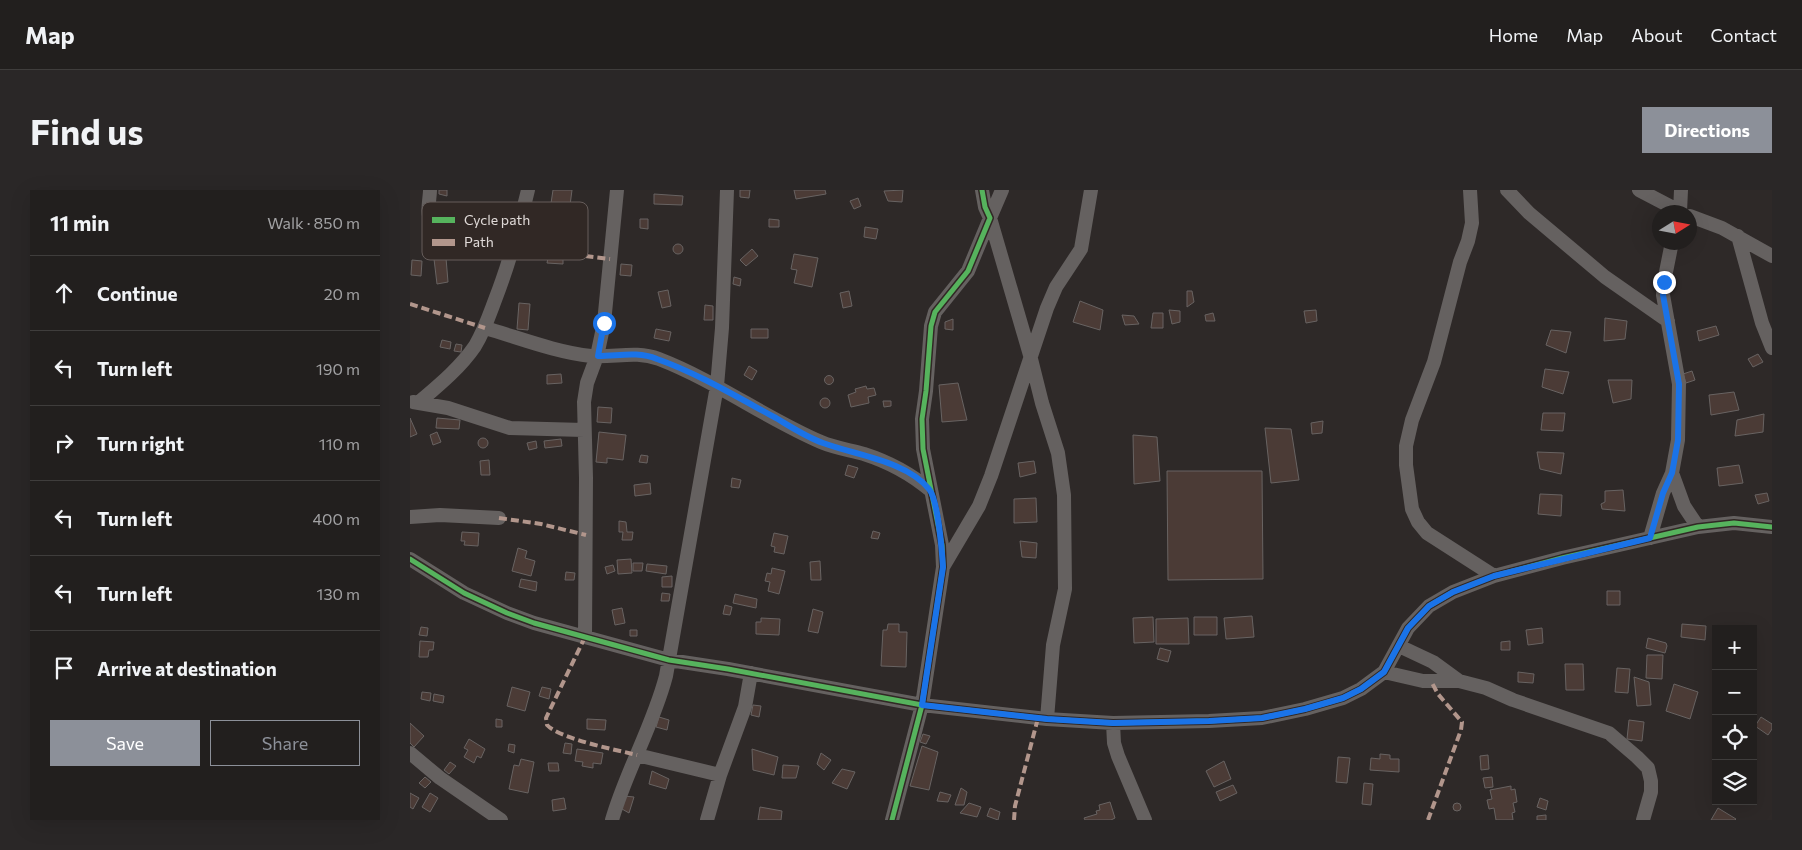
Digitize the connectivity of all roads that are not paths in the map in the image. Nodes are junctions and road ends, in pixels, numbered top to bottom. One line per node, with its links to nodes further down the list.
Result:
1 (617, 190): 22 (street)
2 (727, 190): 23 (street)
3 (982, 190): 12 (street)
4 (1002, 190): 12 (street)
5 (1091, 190): 21 (street)
6 (1470, 190): 35 (street)
7 (1507, 190): 18 (street)
8 (1639, 190): 10 (street)
9 (1681, 190): 11 (street)
10 (1667, 205)
11 (1680, 205)
12 (990, 218): 21 (street); 27 (street)
13 (1697, 219): 14 (street)
14 (1738, 236): 16 (street); 20 (street)
15 (1670, 250): 18 (street)
16 (1772, 256)
17 (509, 260): 19 (street)
18 (1668, 321): 26 (street)
19 (485, 328): 22 (street); 24 (street)
20 (1772, 348)
21 (1030, 355): 34 (street); 43 (street)
22 (598, 356): 23 (street); 25 (street)
23 (717, 386): 27 (street); 38 (street)
24 (414, 402): 25 (street)
25 (584, 430): 36 (street)
26 (1672, 473): 30 (street); 32 (street)
27 (930, 490): 34 (street)
28 (410, 518): 29 (street)
29 (499, 518)
30 (1698, 527): 31 (street); 32 (street)
31 (1772, 527)
32 (1650, 538): 35 (street)
33 (410, 559): 36 (street)
34 (943, 567): 42 (street)
35 (1494, 576): 37 (street)
36 (585, 637): 38 (street)
37 (1399, 646): 39 (street); 41 (street)
38 (669, 660): 40 (street); 46 (street)
39 (1384, 672): 41 (street); 44 (street)
40 (751, 673): 42 (street); 47 (street)
41 (1460, 681): 53 (street)
42 (922, 705): 43 (street); 51 (street)
43 (1047, 719): 44 (street)
44 (1113, 723): 52 (street)
45 (410, 753): 48 (street)
46 (637, 755): 47 (street); 49 (street)
47 (720, 775): 50 (street)
48 (501, 820)
49 (612, 820)
50 (708, 820)
51 (892, 820)
52 (1145, 820)
53 (1643, 820)

